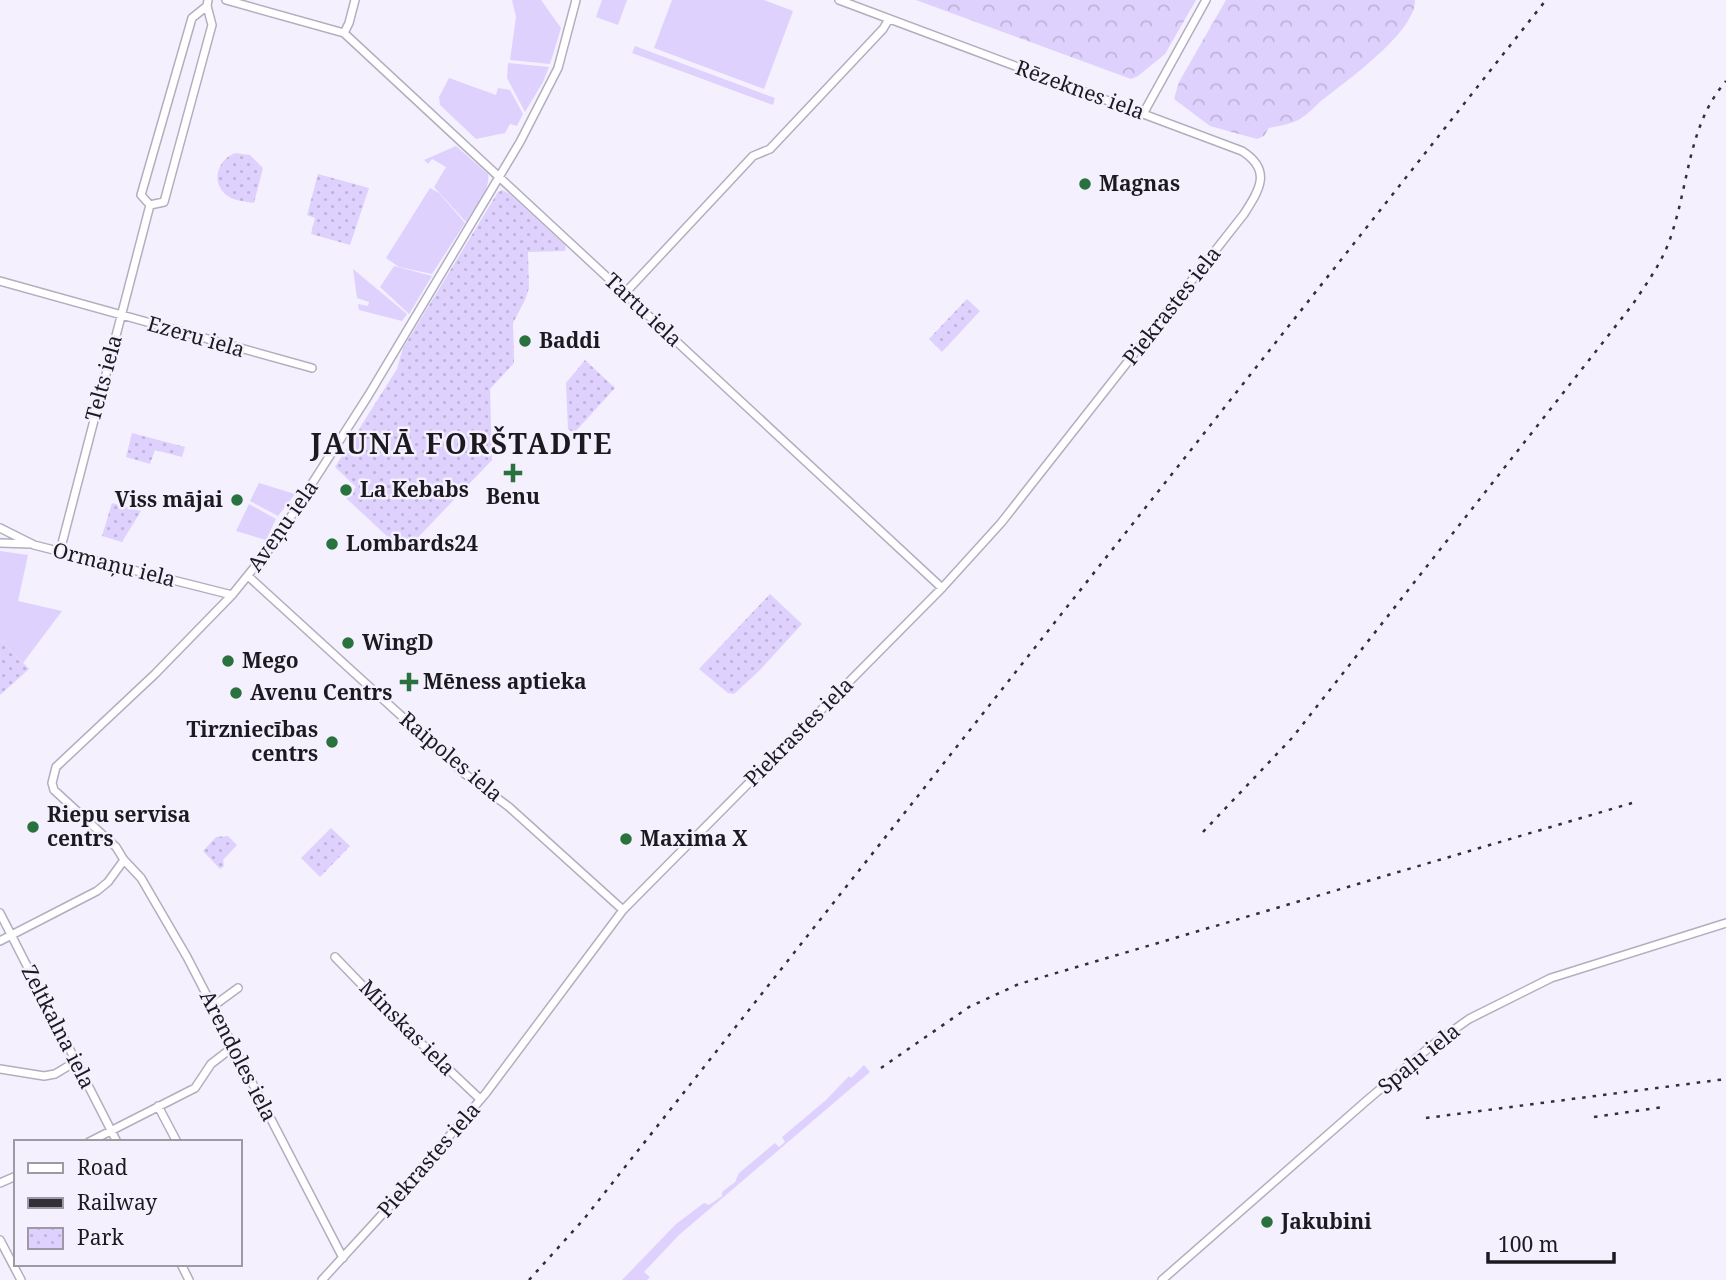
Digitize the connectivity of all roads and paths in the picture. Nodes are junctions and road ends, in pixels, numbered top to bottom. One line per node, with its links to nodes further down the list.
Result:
1 (226, 0): 8 (street)
2 (355, 0): 8 (street)
3 (576, 0): 11 (street, Aveņu iela)
4 (839, 0): 7 (street, Rēzeknes iela)
5 (1206, 0): 9 (street)
6 (207, 3): 12 (street, Telts iela); 12 (street, Telts iela)
7 (889, 19): 9 (street, Rēzeknes iela); 14 (street)
8 (344, 33): 11 (street, Tartu iela)
9 (1143, 114): 10 (street, Rēzeknes iela)
10 (1262, 174): 22 (street, Piekrastes iela)
11 (500, 177): 14 (street, Tartu iela); 21 (street, Aveņu iela)
12 (150, 205): 15 (street, Telts iela)
13 (0, 281): 15 (street, Ezeru iela)
14 (625, 293): 22 (street, Tartu iela)
15 (121, 316): 16 (street, Ezeru iela); 20 (street, Telts iela)
16 (312, 368)
17 (0, 530): 19 (street, Ormaņu iela)
18 (0, 543): 19 (street)
19 (34, 545): 20 (street, Ormaņu iela)
20 (60, 551): 23 (street, Ormaņu iela)
21 (248, 576): 23 (street, Aveņu iela); 25 (street, Raipoles iela)
22 (942, 588): 25 (street, Piekrastes iela)
23 (232, 595): 24 (street, Aveņu iela)
24 (124, 860): 28 (street); 32 (street, Arendoles iela)
25 (622, 910): 36 (street, Piekrastes iela)
26 (0, 913): 28 (street, Zeltkalna iela)
27 (1726, 923): 46 (street, Spaļu iela)
28 (12, 936): 29 (street); 34 (street, Zeltkalna iela)
29 (0, 941)
30 (335, 957): 36 (street, Minskas iela)
31 (238, 988): 32 (street)
32 (212, 1007): 33 (street, Arendoles iela)
33 (233, 1047): 37 (street); 43 (street, Arendoles iela)
34 (75, 1062): 35 (street); 38 (street, Zeltkalna iela)
35 (0, 1069)
36 (480, 1099): 43 (street, Piekrastes iela)
37 (158, 1106): 38 (street); 41 (street)
38 (111, 1131): 39 (street); 40 (street, Zeltkalna iela)
39 (93, 1140)
40 (116, 1140)
41 (176, 1140)
42 (0, 1240): 44 (street)
43 (343, 1258): 45 (street, Piekrastes iela)
44 (20, 1280)
45 (322, 1280)
46 (1162, 1280)

